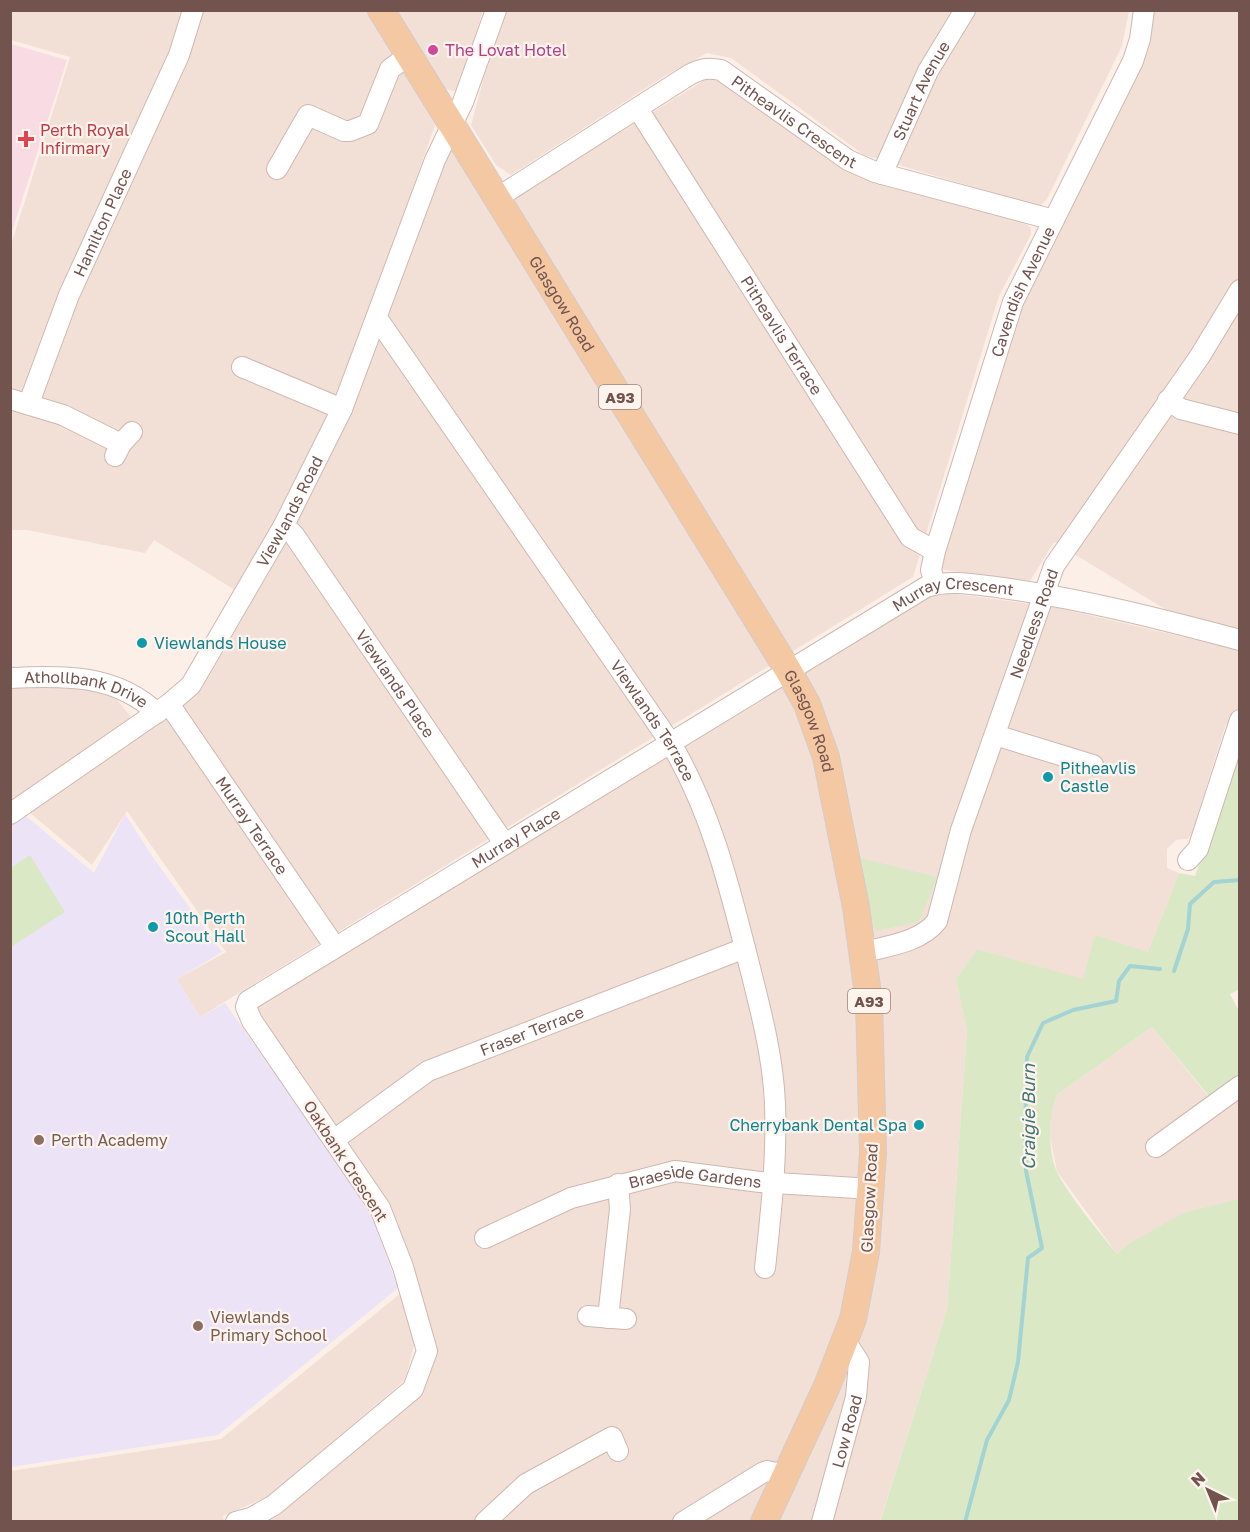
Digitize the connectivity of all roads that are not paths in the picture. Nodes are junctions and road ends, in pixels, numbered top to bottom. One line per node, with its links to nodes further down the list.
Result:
1 (193, 10): 17 (street, Hamilton Place)
2 (496, 10): 8 (street, Viewlands Road)
3 (964, 10): 10 (street, Stuart Avenue)
4 (1144, 10): 12 (street, Cavendish Avenue)
5 (383, 12): 6 (main road, Glasgow Road / A93)
6 (409, 55): 8 (main road, Glasgow Road / A93); 9 (street)
7 (638, 109): 10 (street, Pitheavlis Crescent); 11 (street, Pitheavlis Crescent); 22 (street, Pitheavlis Terrace)
8 (451, 124): 11 (main road, Glasgow Road / A93); 14 (street, Viewlands Road)
9 (277, 170)
10 (882, 174): 12 (street, Pitheavlis Crescent)
11 (497, 198): 26 (main road, Glasgow Road / A93)
12 (1054, 220): 22 (street, Cavendish Avenue)
13 (1239, 290): 16 (street, Needless Road)
14 (377, 318): 18 (street, Viewlands Road); 31 (street, Viewlands Terrace)
15 (242, 367): 18 (street)
16 (1167, 400): 19 (street); 24 (street, Needless Road)
17 (20, 401): 20 (street, Hamilton Place)
18 (342, 409): 21 (street, Viewlands Road)
19 (1239, 424)
20 (123, 444)
21 (284, 525): 28 (street, Viewlands Road); 34 (street, Viewlands Place)
22 (935, 551): 23 (street, Cavendish Avenue)
23 (935, 584): 24 (street, Murray Crescent); 26 (street, Murray Crescent)
24 (1044, 594): 25 (street, Murray Crescent); 30 (street, Needless Road)
25 (1239, 640)
26 (788, 670): 31 (street, Murray Place); 38 (main road, Glasgow Road / A93)
27 (10, 678): 28 (street, Athollbank Drive)
28 (163, 708): 33 (street, Viewlands Road); 36 (street, Murray Terrace)
29 (1239, 720): 35 (street)
30 (995, 735): 32 (street); 38 (street, Needless Road)
31 (670, 742): 34 (street, Murray Place); 37 (street, Viewlands Terrace)
32 (1093, 765)
33 (10, 814)
34 (504, 843): 36 (street, Murray Place)
35 (1188, 860)
36 (335, 947): 39 (street, Murray Place)
37 (745, 948): 41 (street, Fraser Terrace); 43 (street, Viewlands Terrace)
38 (864, 952): 45 (main road, Glasgow Road / A93)
39 (246, 1007): 41 (street, Oakbank Crescent)
40 (1237, 1094): 42 (street)
41 (334, 1140): 52 (street, Oakbank Crescent)
42 (1156, 1147)
43 (774, 1182): 44 (street, Braeside Gardens); 45 (street); 47 (street, Viewlands Terrace)
44 (618, 1184): 46 (street, Braeside Gardens); 48 (street, Braeside Gardens)
45 (872, 1189): 49 (main road, Glasgow Road / A93)
46 (485, 1238)
47 (765, 1268)
48 (588, 1316)
49 (846, 1342): 51 (main road, Glasgow Road / A93); 56 (street, Low Road)
50 (618, 1451): 53 (street)
51 (786, 1475): 54 (street); 55 (main road, Glasgow Road / A93)
52 (236, 1521)
53 (485, 1521)
54 (683, 1521)
55 (764, 1521)
56 (822, 1521)

